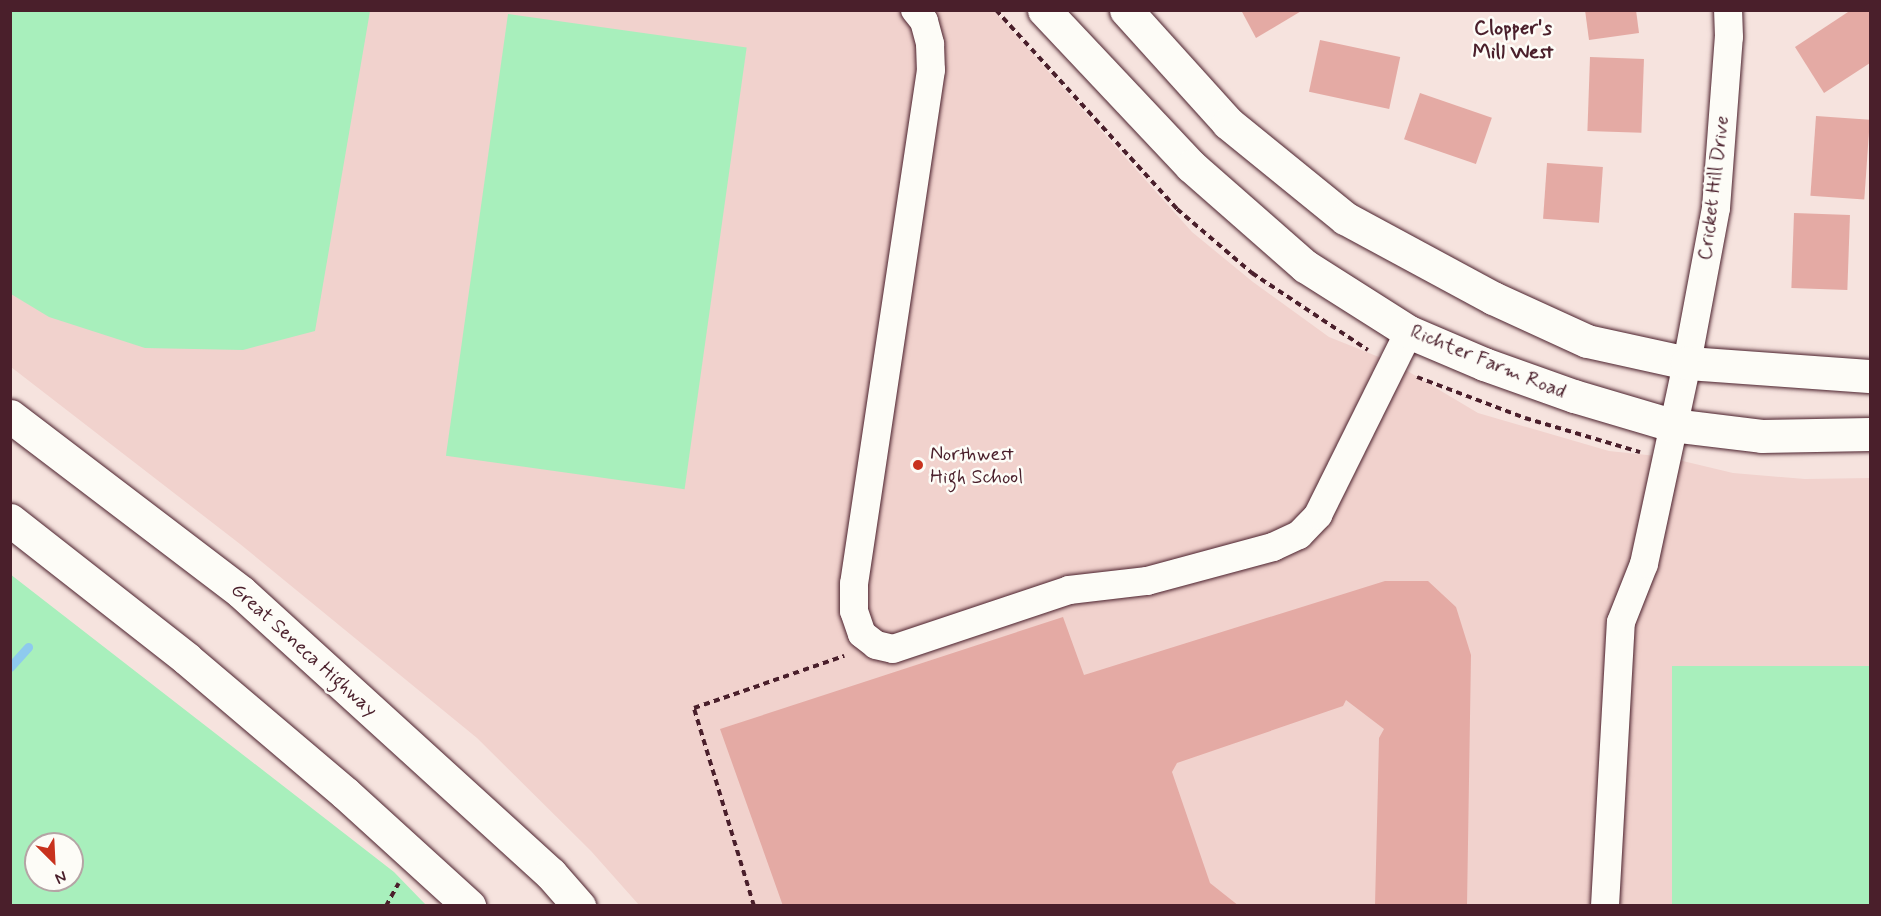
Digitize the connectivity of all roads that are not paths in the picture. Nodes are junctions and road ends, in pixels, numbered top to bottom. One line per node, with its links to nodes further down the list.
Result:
1 (915, 10): 5 (street)
2 (1044, 10): 5 (main road, Richter Farm Road)
3 (1126, 10): 6 (main road)
4 (1728, 10): 6 (street, Cricket Hill Drive)
5 (1409, 332): 9 (main road, Richter Farm Road)
6 (1687, 363): 7 (main road); 9 (street, Cricket Hill Drive)
7 (1870, 376)
8 (10, 416): 13 (main road, Great Seneca Highway)
9 (1672, 425): 10 (main road, Richter Farm Road); 14 (street, Cricket Hill Drive)
10 (1870, 434)
11 (10, 520): 12 (main road)
12 (469, 906)
13 (579, 906)
14 (1605, 906)

